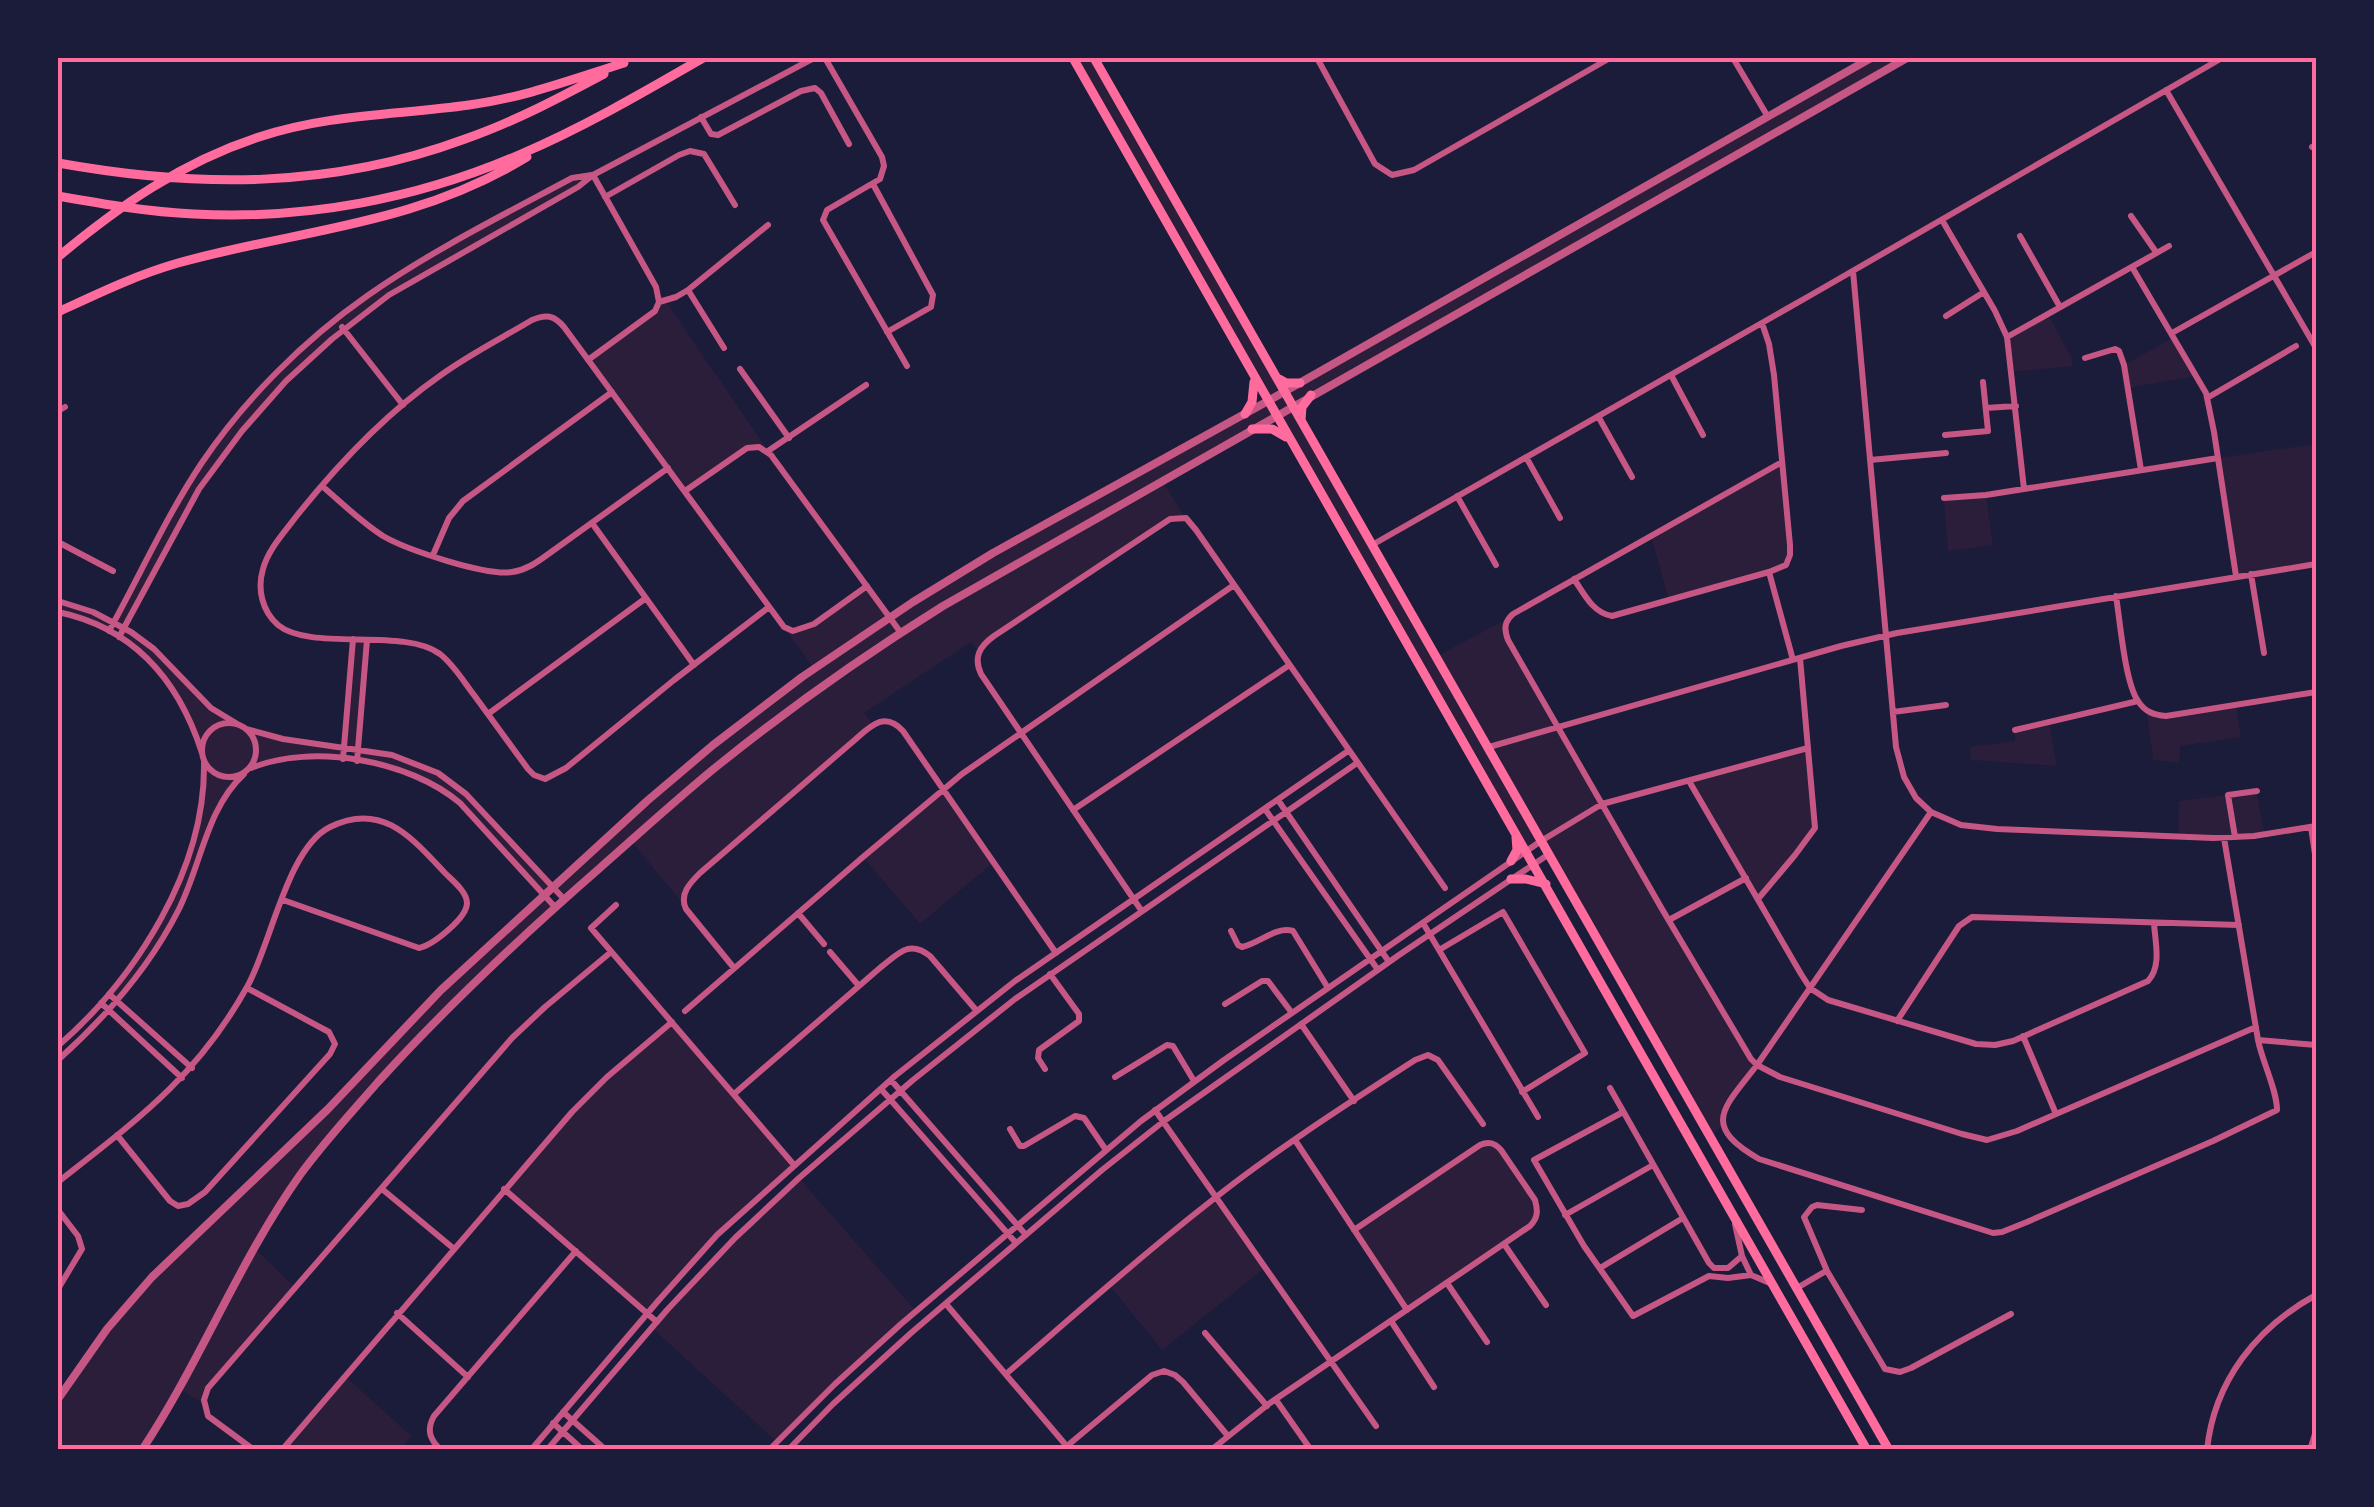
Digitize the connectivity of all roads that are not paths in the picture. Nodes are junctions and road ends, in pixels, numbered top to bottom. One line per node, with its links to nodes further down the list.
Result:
1 (703, 58): 16 (main road)
2 (814, 58): 15 (street)
3 (825, 58): 20 (street)
4 (1073, 58): 54 (main road)
5 (1094, 58): 56 (main road)
6 (1317, 58): 7 (street)
7 (1610, 58)
8 (1734, 58): 14 (street)
9 (1872, 58): 14 (street)
10 (1907, 58): 62 (street)
11 (2222, 58): 13 (street)
12 (628, 60): 18 (main road); 31 (main road)
13 (2166, 90): 25 (street); 34 (street)
14 (1768, 117): 57 (street)
15 (701, 118): 17 (street); 19 (street)
16 (568, 133): 21 (main road); 39 (main road)
17 (849, 144)
18 (58, 163)
19 (593, 175): 22 (street); 41 (street); 43 (street)
20 (873, 184): 44 (street); 44 (street)
21 (58, 196)
22 (605, 197): 23 (street); 37 (street)
23 (735, 205)
24 (2131, 216): 30 (street)
25 (1942, 220): 33 (street); 36 (street)
26 (768, 225): 35 (street)
27 (2020, 236): 38 (street)
28 (2169, 246): 30 (street)
29 (2316, 252): 34 (street)
30 (2156, 253): 32 (street)
31 (58, 257)
32 (2132, 267): 38 (street); 45 (street)
33 (1853, 271): 42 (street); 82 (street)
34 (2274, 276): 45 (street); 49 (street)
35 (688, 290): 37 (street); 48 (street)
36 (1984, 292): 40 (street); 46 (street)
37 (659, 302): 51 (street)
38 (2060, 307): 46 (street)
39 (58, 312)
40 (1946, 316)
41 (336, 320): 43 (street); 94 (street)
42 (1762, 323): 55 (street); 83 (street)
43 (344, 329): 65 (street); 96 (street)
44 (888, 332): 52 (street)
45 (2172, 332): 63 (street)
46 (2007, 337): 67 (street)
47 (2296, 346): 63 (street)
48 (724, 348)
49 (2316, 348)
50 (2086, 358): 85 (street)
51 (588, 360): 60 (street); 65 (street)
52 (908, 366)
53 (740, 369): 76 (street)
54 (1253, 374): 64 (main road); 69 (main road)
55 (1670, 375): 71 (street); 75 (street)
56 (1275, 376): 57 (main road); 61 (main road)
57 (1300, 382): 61 (street)
58 (1983, 382): 68 (street)
59 (866, 385): 76 (street)
60 (612, 392): 84 (street); 100 (street)
61 (1284, 392): 64 (street); 66 (main road)
62 (1311, 395): 66 (street); 72 (main road)
63 (2208, 398): 81 (street)
64 (1268, 401): 69 (street); 70 (main road)
65 (403, 405): 87 (street)
66 (1292, 406): 70 (street); 72 (main road)
67 (2016, 406): 68 (street); 88 (street)
68 (1986, 408): 74 (street)
69 (1244, 414): 115 (street)
70 (1276, 415): 73 (street); 77 (main road)
71 (1598, 416): 80 (street); 86 (street)
72 (1301, 422): 97 (main road)
73 (1252, 429): 77 (main road); 119 (street)
74 (1945, 434)
75 (1703, 435)
76 (788, 438): 78 (street)
77 (1290, 439): 159 (main road)
78 (768, 452): 89 (street); 109 (street)
79 (1946, 453): 82 (street)
80 (1526, 457): 90 (street); 92 (street)
81 (2218, 458): 85 (street); 106 (street)
82 (1870, 460): 120 (street)
83 (1782, 462): 104 (street); 107 (street)
84 (668, 468): 89 (street); 93 (street)
85 (2141, 470): 88 (street)
86 (1632, 477)
87 (322, 486): 100 (street); 122 (street)
88 (2024, 489): 91 (street)
89 (684, 491): 113 (street)
90 (1457, 496): 97 (street); 102 (street)
91 (1944, 498)
92 (1560, 518)
93 (592, 523): 100 (street); 111 (street)
94 (159, 535): 96 (street); 116 (street)
95 (58, 542): 98 (street)
96 (170, 542): 117 (street)
97 (1372, 545): 137 (main road)
98 (76, 551): 99 (street); 103 (street)
99 (58, 552)
100 (433, 555)
101 (2316, 564): 105 (street)
102 (1496, 565)
103 (114, 571)
104 (1769, 572): 107 (street); 125 (street)
105 (2252, 574): 106 (street); 124 (street)
106 (2236, 576): 110 (street)
107 (1574, 579): 134 (street)
108 (1234, 585): 127 (street); 136 (street); 136 (street)
109 (867, 586): 113 (street); 115 (street)
110 (2116, 596): 120 (street); 129 (street)
111 (646, 598): 126 (street); 132 (street)
112 (58, 601): 116 (street)
113 (770, 607): 126 (street)
114 (58, 612): 118 (street)
115 (890, 617): 119 (street); 171 (street)
116 (114, 622): 117 (street); 118 (street)
117 (124, 628): 121 (street); 133 (street)
118 (109, 631): 121 (street)
119 (901, 632): 174 (street)
120 (1886, 635): 125 (street); 131 (street)
121 (119, 637): 142 (street)
122 (353, 639): 123 (street); 138 (street)
123 (367, 640): 132 (street); 140 (street)
124 (2264, 652)
125 (1796, 659): 134 (street); 139 (street)
126 (694, 665): 132 (street)
127 (1288, 665): 141 (street); 154 (street)
128 (2316, 692): 129 (street)
129 (2138, 701): 135 (street)
130 (1946, 705): 131 (street)
131 (1893, 712): 156 (street)
132 (488, 714)
133 (243, 727): 138 (street); 142 (street); 147 (street)
134 (1558, 728): 137 (street); 152 (street)
135 (2015, 730)
136 (1021, 733): 149 (street); 154 (street)
137 (1489, 747): 162 (main road)
138 (344, 748): 140 (street); 143 (street)
139 (1808, 748): 148 (street); 177 (street)
140 (358, 750): 144 (street); 171 (street)
141 (1348, 751): 146 (street); 151 (street)
142 (202, 752): 145 (street)
143 (343, 759): 144 (street); 147 (street)
144 (357, 761): 173 (street)
145 (204, 762): 147 (street); 203 (street)
146 (1357, 763): 155 (street); 172 (street)
147 (248, 771): 204 (street)
148 (1688, 781): 152 (street); 168 (street)
149 (944, 788): 181 (street); 193 (street); 196 (street)
150 (2256, 791): 161 (street)
151 (1278, 800): 153 (street); 155 (street)
152 (1602, 804): 162 (street); 182 (street)
153 (1265, 809): 157 (street); 175 (street)
154 (1073, 810): 175 (street)
155 (1286, 811): 157 (street); 190 (street)
156 (1931, 812): 160 (street); 202 (street)
157 (1273, 820): 180 (street); 194 (street)
158 (2314, 826): 161 (street); 165 (street)
159 (1515, 830): 163 (main road); 166 (main road)
160 (2224, 838): 161 (street); 185 (street)
161 (2235, 838)
162 (1542, 841): 163 (street); 164 (main road)
163 (1527, 851): 166 (street); 167 (main road)
164 (1549, 854): 167 (street); 243 (main road)
165 (2316, 861)
166 (1512, 862): 183 (street)
167 (1534, 863): 169 (street); 170 (main road)
168 (1746, 878): 177 (street); 182 (street)
169 (1511, 879): 170 (main road); 187 (street)
170 (1546, 884): 254 (main road)
171 (553, 886): 173 (street); 174 (street)
172 (1445, 888)
173 (544, 894): 179 (street); 290 (street)
174 (564, 898): 179 (street)
175 (1133, 899): 180 (street); 193 (street)
176 (283, 900): 176 (street); 200 (street)
177 (1758, 900): 202 (street)
178 (616, 905): 191 (street)
179 (555, 907): 301 (street)
180 (1141, 910): 198 (street)
181 (798, 913): 188 (street); 196 (street)
182 (1669, 920): 220 (street)
183 (1422, 923): 187 (street); 190 (street)
184 (2154, 923): 185 (street); 211 (street); 215 (street)
185 (2239, 925): 214 (street)
186 (1232, 931): 201 (street)
187 (1430, 934): 189 (street); 195 (street)
188 (824, 944)
189 (1439, 950): 230 (street); 230 (street)
190 (1381, 951): 194 (street); 195 (street)
191 (611, 952): 212 (street); 249 (street)
192 (830, 952): 199 (street)
193 (1056, 953): 208 (street)
194 (1370, 958): 197 (street); 201 (street)
195 (1388, 962): 197 (street)
196 (734, 968): 209 (street)
197 (1378, 970): 213 (street)
198 (1050, 974): 222 (street); 229 (street)
199 (859, 986): 208 (street); 231 (street)
200 (247, 988): 221 (street); 242 (street)
201 (1328, 988): 210 (street)
202 (1810, 988): 211 (street); 220 (street)
203 (109, 994): 204 (street); 205 (street)
204 (117, 1000): 207 (street); 221 (street)
205 (100, 1004): 207 (street); 218 (street)
206 (1224, 1004): 210 (street)
207 (108, 1010): 219 (street); 224 (street)
208 (976, 1010): 225 (street)
209 (685, 1011)
210 (1292, 1013): 226 (street)
211 (1897, 1020): 215 (street)
212 (672, 1022): 231 (street); 250 (street)
213 (1301, 1024): 233 (street); 238 (street)
214 (2256, 1027): 216 (street); 236 (street)
215 (2022, 1036): 236 (street)
216 (2258, 1040): 217 (street); 240 (street)
217 (2316, 1045)
218 (58, 1046)
219 (58, 1060)
220 (1757, 1065): 236 (street); 240 (street)
221 (192, 1068): 224 (street)
222 (1045, 1069)
223 (1115, 1077): 226 (street)
224 (182, 1078): 242 (street)
225 (892, 1080): 228 (street); 229 (street)
226 (1194, 1081): 234 (street)
227 (1610, 1088): 235 (street)
228 (881, 1089): 232 (street); 246 (street)
229 (901, 1090): 232 (street); 257 (street)
230 (1522, 1092): 237 (street)
231 (734, 1094): 246 (street)
232 (890, 1100): 259 (street); 283 (street)
233 (1354, 1101): 239 (street); 244 (street)
234 (1156, 1110): 238 (street); 245 (street)
235 (1624, 1112): 247 (street); 255 (street)
236 (2056, 1114)
237 (1538, 1117)
238 (1164, 1121): 251 (street); 260 (street)
239 (1483, 1124)
240 (1723, 1124): 243 (street)
241 (1010, 1130): 245 (street)
242 (117, 1135): 248 (street)
243 (1711, 1138): 273 (main road)
244 (1295, 1140): 251 (street); 258 (street)
245 (1106, 1150): 257 (street)
246 (794, 1165): 280 (street)
247 (1653, 1165): 255 (street); 256 (street)
248 (58, 1182)
249 (382, 1189): 263 (street); 302 (street)
250 (504, 1189): 263 (street); 264 (street)
251 (1217, 1196): 286 (street); 287 (street)
252 (58, 1210): 274 (street)
253 (1862, 1210): 268 (street)
254 (1732, 1211): 265 (street); 272 (main road)
255 (1566, 1215): 266 (street)
256 (1684, 1218): 266 (street); 267 (street)
257 (1017, 1224): 259 (street); 260 (street)
258 (1354, 1230): 262 (street); 278 (street)
259 (1007, 1233): 261 (street); 309 (street)
260 (1026, 1235): 261 (street)
261 (1016, 1244): 276 (street)
262 (1504, 1244): 271 (street); 277 (street)
263 (453, 1248): 279 (street)
264 (576, 1251): 280 (street); 288 (street)
265 (1742, 1256): 267 (street); 269 (street)
266 (1600, 1268): 270 (street)
267 (1724, 1269): 270 (street)
268 (1826, 1271): 273 (street); 281 (street)
269 (1751, 1275): 270 (street); 272 (street)
270 (1728, 1278)
271 (1447, 1282): 278 (street); 285 (street)
272 (1774, 1285): 314 (main road)
273 (1797, 1288): 315 (main road)
274 (58, 1289)
275 (2316, 1295): 316 (street)
276 (946, 1304): 287 (street); 310 (street)
277 (1546, 1305)
278 (1406, 1310): 282 (street)
279 (397, 1313): 288 (street); 303 (street)
280 (647, 1313): 283 (street); 293 (street)
281 (2011, 1314)
282 (1391, 1321): 286 (street); 289 (street)
283 (657, 1322): 294 (street)
284 (1206, 1333): 292 (street)
285 (1487, 1342)
286 (1332, 1361): 291 (street); 296 (street)
287 (1006, 1374): 300 (street)
288 (468, 1377): 304 (street)
289 (1434, 1387)
290 (58, 1399)
291 (1276, 1400): 292 (street); 313 (street)
292 (1266, 1406): 299 (street)
293 (563, 1412): 294 (street); 295 (street)
294 (572, 1420): 298 (street); 308 (street)
295 (553, 1424): 298 (street); 305 (street)
296 (1376, 1426)
297 (2316, 1431): 317 (street)
298 (562, 1432): 306 (street); 307 (street)
299 (1225, 1438): 300 (street); 311 (street); 312 (street)
300 (1068, 1448)
301 (142, 1450)
302 (254, 1450)
303 (282, 1450)
304 (441, 1450)
305 (530, 1450)
306 (548, 1450)
307 (583, 1450)
308 (606, 1450)
309 (769, 1450)
310 (788, 1450)
311 (1211, 1450)
312 (1230, 1450)
313 (1311, 1450)
314 (1868, 1450)
315 (1889, 1450)
316 (2207, 1450)
317 (2310, 1450)

